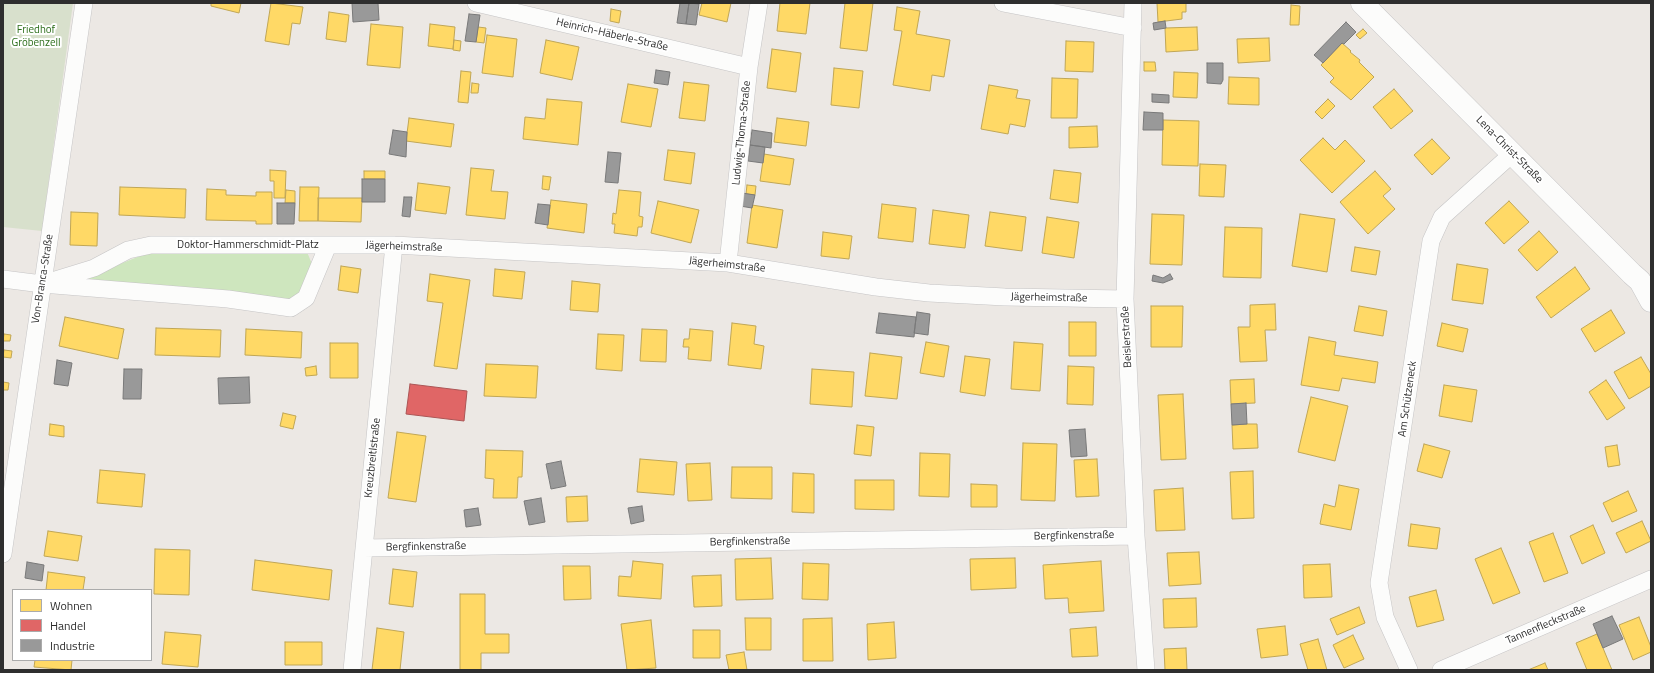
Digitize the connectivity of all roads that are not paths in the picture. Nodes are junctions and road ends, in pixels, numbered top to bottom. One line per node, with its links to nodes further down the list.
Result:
1 (84, 3): 14 (street, Von-Branca-Straße)
2 (476, 3): 8 (street, Heinrich-Häberle-Straße)
3 (760, 3): 8 (street, Ludwig-Thoma-Straße)
4 (1003, 3): 7 (street)
5 (1133, 3): 7 (street, Beislerstraße)
6 (1362, 3): 9 (street, Lena-Christ-Straße)
7 (1133, 28): 15 (street, Beislerstraße)
8 (749, 67): 12 (street, Ludwig-Thoma-Straße)
9 (1512, 154): 16 (street, Lena-Christ-Straße); 24 (street, Am Schützeneck)
10 (328, 245): 11 (street, Jägerheimstraße); 14 (street, Doktor-Hammerschmidt-Platz); 14 (street, Doktor-Hammerschmidt-Platz)
11 (394, 245): 12 (street, Jägerheimstraße); 19 (street, Kreuzbreitlstraße)
12 (728, 263): 15 (street, Jägerheimstraße)
13 (3, 279): 14 (street)
14 (42, 284): 17 (street, Von-Branca-Straße)
15 (1125, 299): 18 (street, Beislerstraße)
16 (1651, 300)
17 (9, 464): 20 (street, Von-Branca-Straße)
18 (1136, 536): 19 (street, Bergfinkenstraße); 23 (street, Beislerstraße)
19 (364, 548): 22 (street, Kreuzbreitlstraße)
20 (3, 554)
21 (1651, 579): 25 (street, Tannenfleckstraße)
22 (352, 670)
23 (1146, 670)
24 (1409, 670)
25 (1441, 670)

